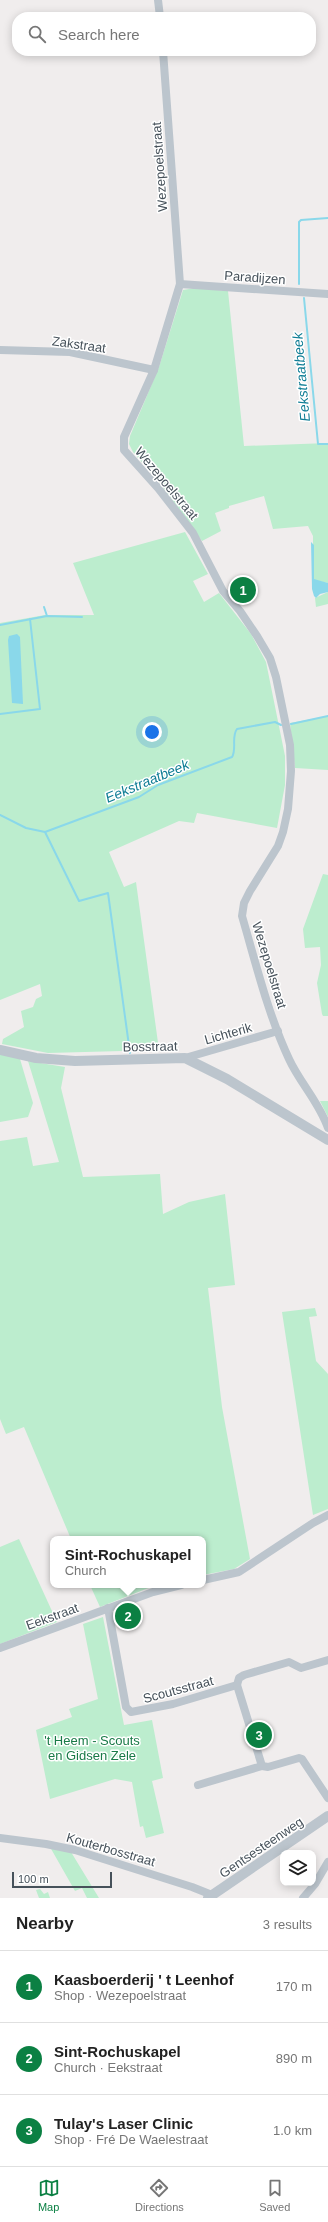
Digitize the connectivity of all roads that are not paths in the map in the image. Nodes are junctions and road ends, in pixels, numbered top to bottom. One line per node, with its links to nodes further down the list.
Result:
1 (158, 0): 2 (street)
2 (159, 12)
3 (163, 56): 4 (street, Wezepoelstraat)
4 (180, 284): 5 (street, Paradijzen); 7 (street, Wezepoelstraat)
5 (328, 294)
6 (0, 350): 7 (street, Zakstraat)
7 (154, 370): 8 (street, Wezepoelstraat)
8 (278, 1031): 10 (street, Lichterik); 11 (street, Wezepoelstraat)
9 (0, 1050): 10 (street, Bosstraat)
10 (185, 1058): 12 (street, Bosstraat)
11 (328, 1128)
12 (328, 1140)
13 (328, 1515): 14 (street)
14 (206, 1579)
15 (169, 1588): 16 (street, Eekstraat)
16 (108, 1608): 17 (street, Eekstraat); 19 (street, Scoutsstraat)
17 (0, 1648)
18 (328, 1660): 19 (street, Scoutsstraat)
19 (237, 1685): 20 (street)
20 (262, 1766): 21 (street); 22 (street)
21 (198, 1785)
22 (328, 1798)
23 (328, 1816): 26 (street, Gentsesteenweg)
24 (0, 1838): 26 (street, Kouterbosstraat)
25 (328, 1862): 27 (street)
26 (210, 1897)
27 (303, 1898)

